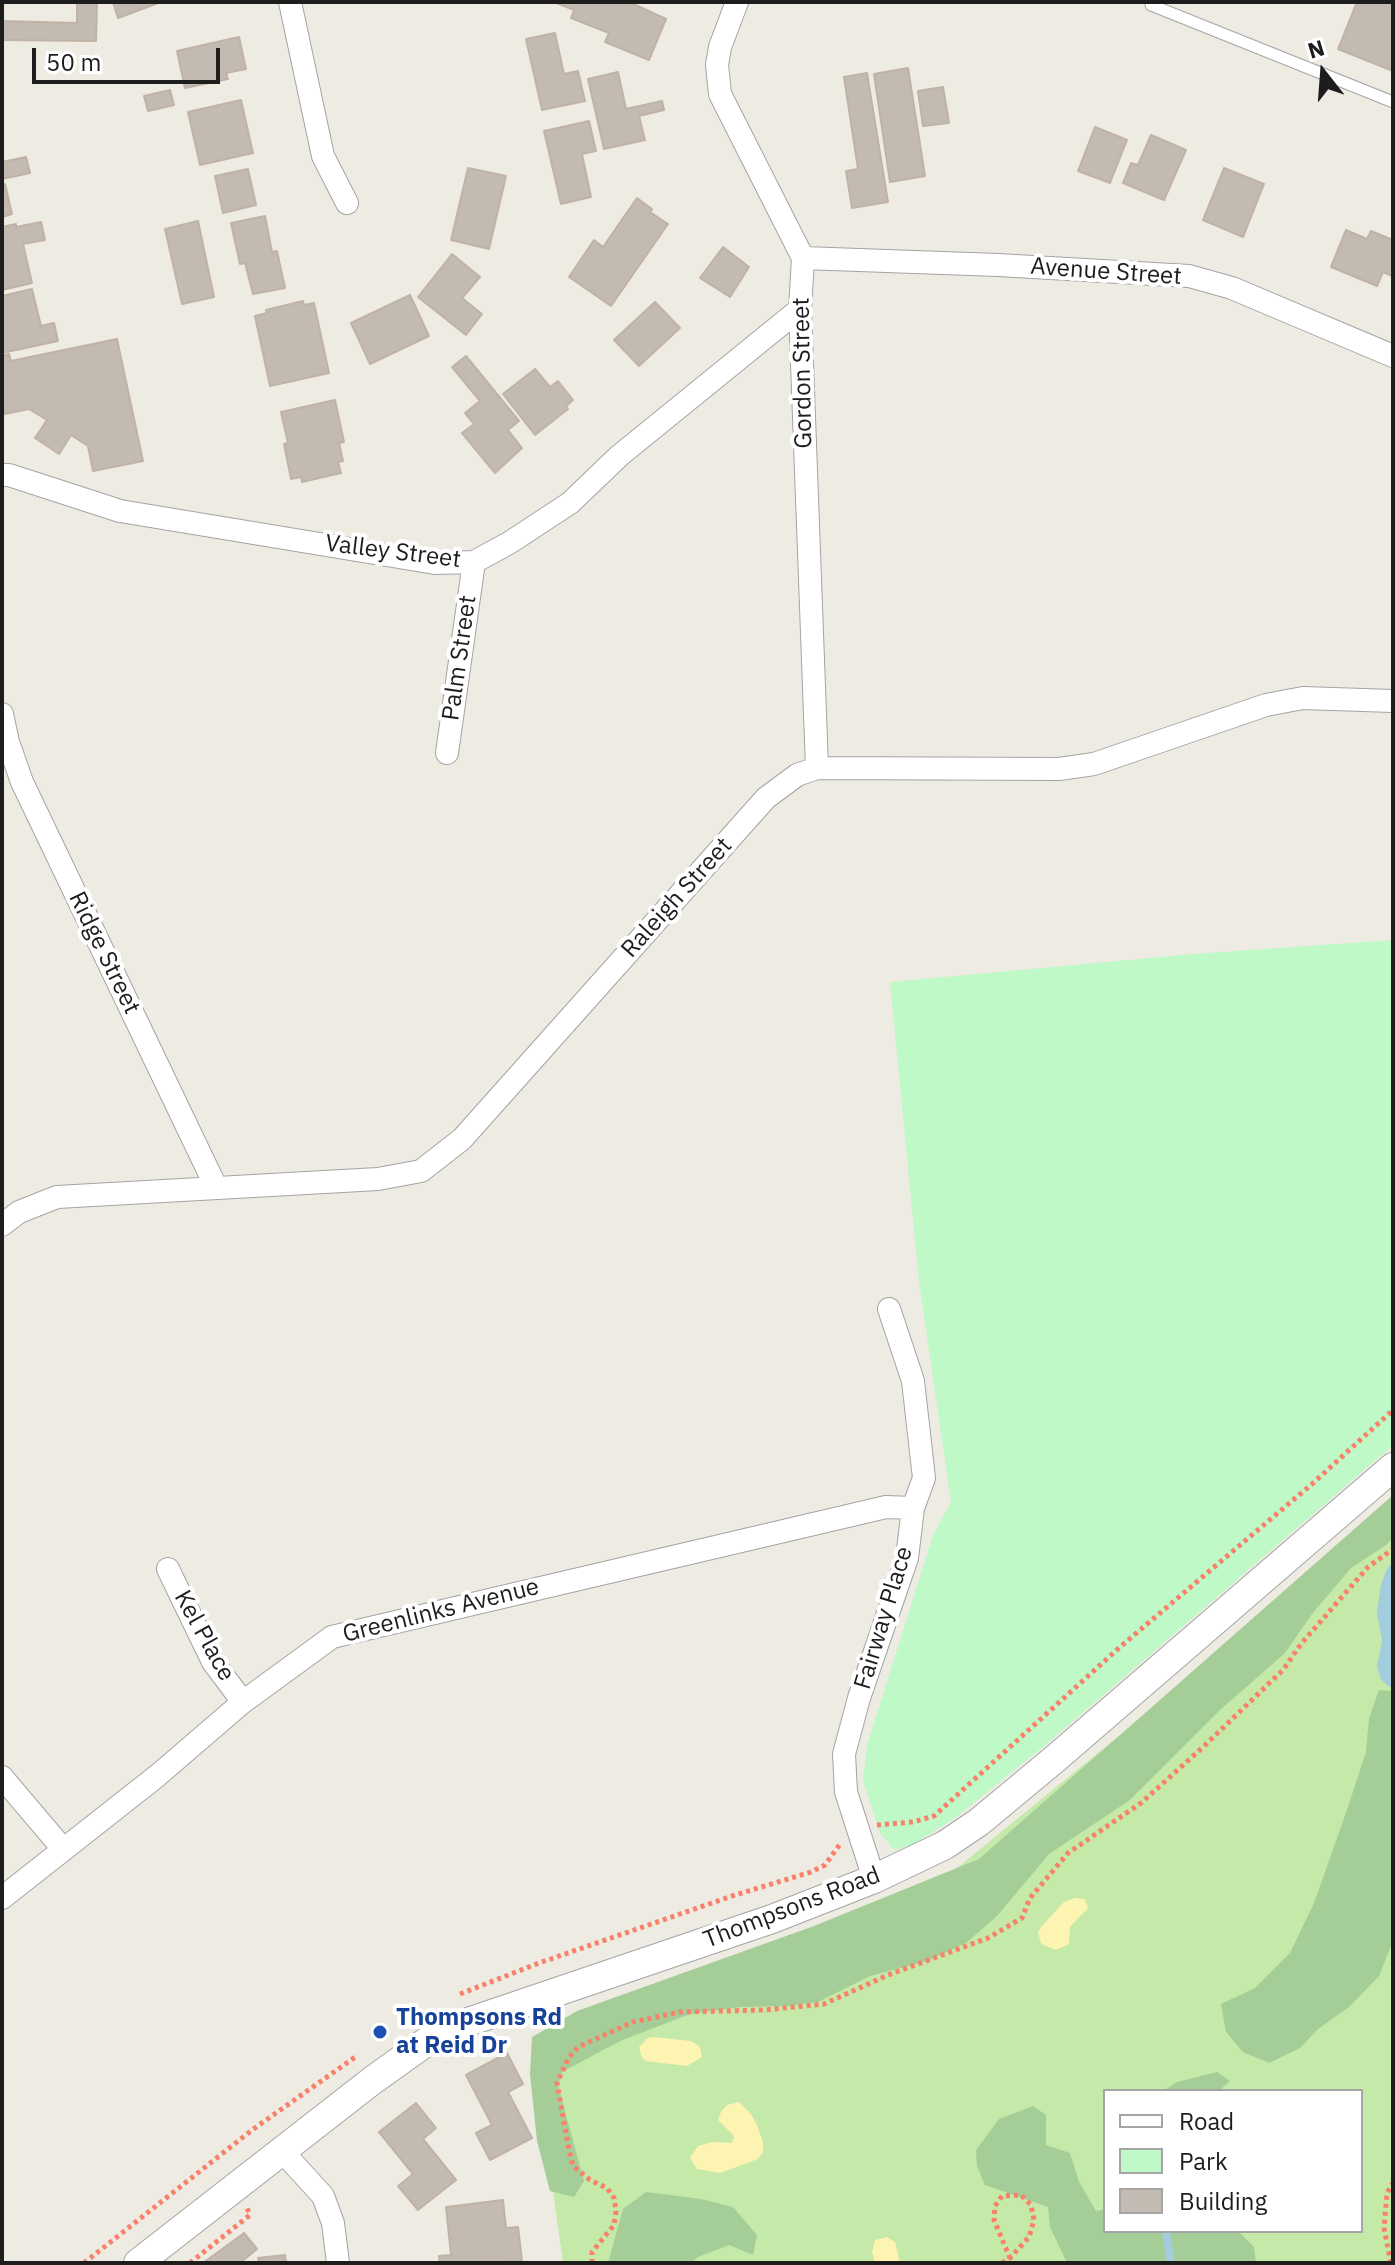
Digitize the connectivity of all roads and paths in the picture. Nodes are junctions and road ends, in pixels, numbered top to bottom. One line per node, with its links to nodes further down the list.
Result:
1 (290, 2): 5 (street)
2 (737, 2): 6 (street)
3 (1151, 5): 4 (lane)
4 (1393, 102)
5 (347, 203)
6 (803, 258): 7 (street, Gordon Street); 8 (street, Avenue Street)
7 (800, 309): 10 (street, Valley Street); 14 (street, Gordon Street)
8 (1393, 356)
9 (2, 475): 10 (street, Valley Street)
10 (474, 562): 13 (street, Palm Street)
11 (1393, 701): 14 (street, Raleigh Street)
12 (2, 714): 15 (street, Ridge Street)
13 (447, 753)
14 (817, 768): 15 (street, Raleigh Street)
15 (216, 1187): 16 (street, Raleigh Street)
16 (11, 1218)
17 (889, 1309): 20 (street, Fairway Place)
18 (1393, 1410): 25 (path)
19 (1393, 1467): 27 (street, Thompsons Road)
20 (913, 1508): 23 (street, Greenlinks Avenue); 27 (street, Fairway Place)
21 (1393, 1549): 38 (path)
22 (168, 1569): 23 (street, Kel Place)
23 (243, 1702): 26 (street, Greenlinks Avenue)
24 (2, 1777): 26 (street)
25 (876, 1825)
26 (63, 1849): 28 (street, Greenlinks Avenue)
27 (874, 1879): 30 (street, Thompsons Road)
28 (2, 1898)
29 (228, 2150): 34 (path)
30 (282, 2151): 35 (street, Thompsons Road); 37 (street)
31 (1393, 2183): 40 (path)
32 (250, 2215): 36 (path)
33 (1012, 2261): 33 (path); 39 (path)
34 (84, 2263)
35 (138, 2263)
36 (190, 2263)
37 (338, 2263)
38 (592, 2263)
39 (1002, 2263)
40 (1391, 2263)

